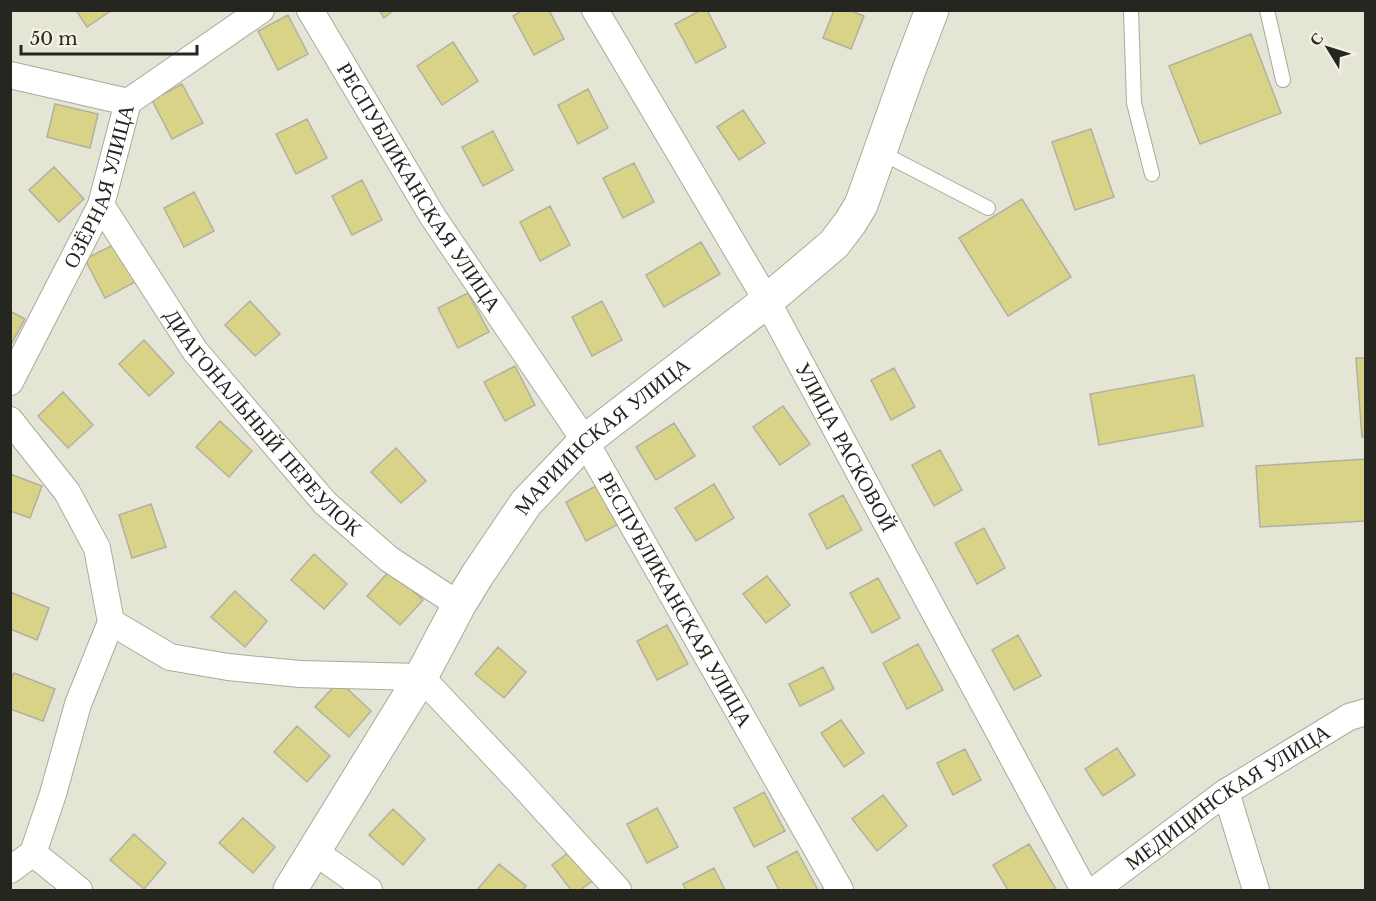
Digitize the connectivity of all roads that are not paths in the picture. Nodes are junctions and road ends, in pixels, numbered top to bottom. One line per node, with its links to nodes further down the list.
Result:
1 (261, 10): 9 (street, ОЗЁРНАЯ УЛИЦА)
2 (310, 10): 17 (street, РЕСПУБЛИКАНСКАЯ УЛИЦА)
3 (595, 10): 14 (street, УЛИЦА РАСКОВОЙ)
4 (932, 10): 10 (main road, МАРИИНСКАЯ УЛИЦА)
5 (1131, 10): 11 (lane)
6 (1267, 10): 8 (lane)
7 (10, 75): 9 (street)
8 (1283, 80)
9 (128, 102): 12 (street, ОЗЁРНАЯ УЛИЦА)
10 (880, 152): 13 (lane); 14 (main road, МАРИИНСКАЯ УЛИЦА)
11 (1152, 174)
12 (101, 206): 15 (street, ОЗЁРНАЯ УЛИЦА); 18 (street, ДИАГОНАЛЬНЫЙ ПЕРЕУЛОК)
13 (988, 208)
14 (767, 301): 17 (main road, МАРИИНСКАЯ УЛИЦА); 31 (street, УЛИЦА РАСКОВОЙ)
15 (10, 382)
16 (10, 420): 19 (street)
17 (585, 441): 18 (main road, МАРИИНСКАЯ УЛИЦА); 30 (street, РЕСПУБЛИКАНСКАЯ УЛИЦА)
18 (459, 605): 20 (main road, МАРИИНСКАЯ УЛИЦА)
19 (111, 621): 20 (street); 24 (street)
20 (421, 677): 23 (main road, МАРИИНСКАЯ УЛИЦА); 29 (street)
21 (1365, 712): 22 (street, МЕДИЦИНСКАЯ УЛИЦА)
22 (1226, 792): 32 (street, МЕДИЦИНСКАЯ УЛИЦА); 33 (street)
23 (315, 852): 27 (main road, МАРИИНСКАЯ УЛИЦА); 28 (street)
24 (33, 854): 25 (street); 26 (street)
25 (10, 870)
26 (79, 891)
27 (291, 891)
28 (369, 891)
29 (618, 891)
30 (840, 891)
31 (1084, 891)
32 (1095, 891)
33 (1256, 891)

